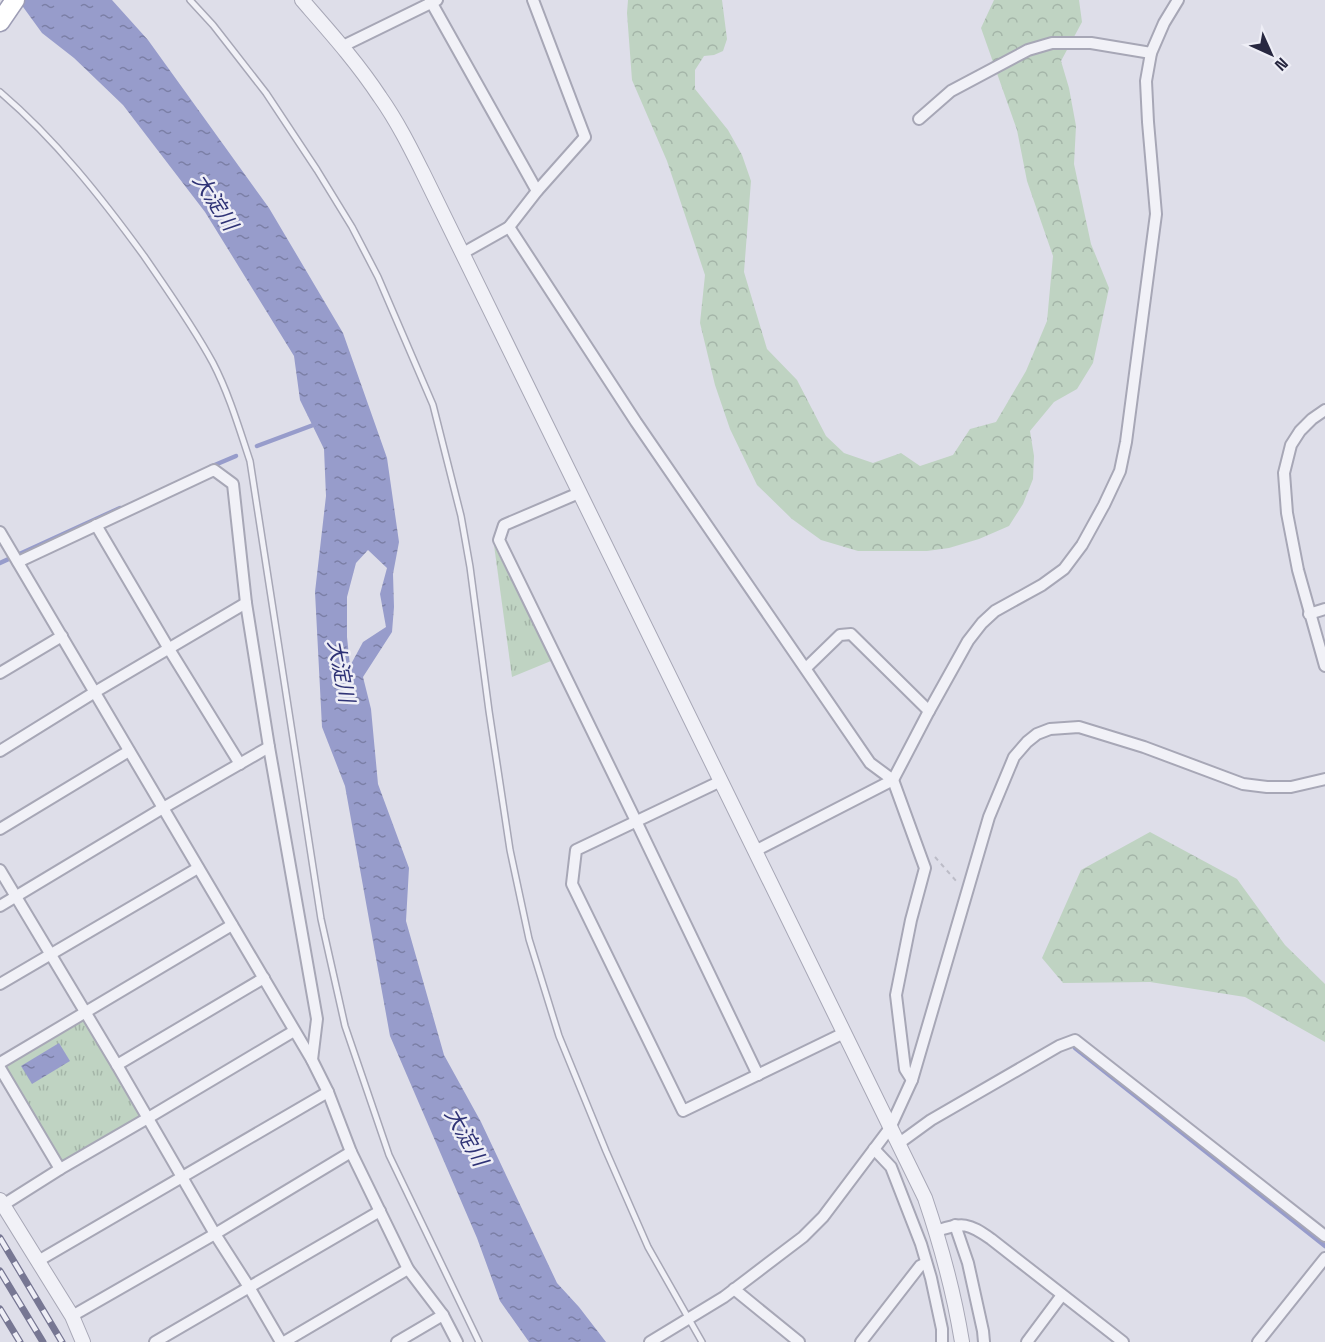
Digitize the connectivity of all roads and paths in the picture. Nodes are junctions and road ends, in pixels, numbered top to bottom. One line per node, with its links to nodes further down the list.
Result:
1 (15, 0): 7 (main road)
2 (190, 0): 83 (lane)
3 (302, 0): 8 (street)
4 (533, 0): 12 (street)
5 (1178, 0): 9 (street)
6 (433, 1): 8 (street); 12 (street)
7 (0, 22)
8 (343, 46): 14 (street)
9 (1151, 53): 11 (street); 29 (street)
10 (0, 92): 89 (lane)
11 (919, 119)
12 (537, 191): 13 (street)
13 (509, 227): 14 (street); 26 (street)
14 (463, 253): 16 (street)
15 (1325, 410): 22 (street)
16 (579, 493): 36 (street); 38 (street)
17 (96, 525): 19 (street); 20 (street); 24 (street)
18 (0, 532): 19 (street)
19 (17, 561): 23 (street)
20 (246, 603): 24 (street); 30 (street)
21 (1325, 609): 22 (street)
22 (1309, 614): 25 (street)
23 (62, 636): 27 (street); 28 (street)
24 (169, 649): 28 (street); 33 (street)
25 (1325, 666)
26 (806, 668): 29 (street); 35 (street)
27 (0, 673)
28 (95, 692): 31 (street); 32 (street)
29 (928, 711): 35 (street)
30 (269, 747): 33 (street); 54 (street)
31 (0, 751)
32 (129, 751): 37 (street); 39 (street)
33 (240, 764): 37 (street)
34 (1325, 779): 44 (street)
35 (893, 780): 40 (street); 59 (street)
36 (721, 781): 38 (street); 40 (street)
37 (163, 808): 42 (street); 45 (street)
38 (636, 821): 58 (street); 58 (street)
39 (0, 829)
40 (755, 851): 53 (street)
41 (935, 858): 44 (path)
42 (198, 868): 47 (street); 48 (street)
43 (0, 870): 45 (street)
44 (967, 894): 59 (street)
45 (16, 897): 46 (street); 48 (street)
46 (0, 906)
47 (232, 925): 49 (street); 51 (street)
48 (51, 954): 50 (street); 51 (street)
49 (264, 978): 52 (street); 56 (street)
50 (0, 984)
51 (85, 1011): 55 (street); 56 (street)
52 (294, 1030): 54 (street); 61 (street)
53 (844, 1033): 58 (street); 62 (street)
54 (312, 1060): 60 (street)
55 (0, 1063)
56 (117, 1065): 61 (street)
57 (0, 1068): 66 (street)
58 (758, 1075)
59 (912, 1080): 62 (street)
60 (328, 1092): 65 (street); 67 (street)
61 (148, 1118): 66 (street); 67 (street)
62 (890, 1128): 63 (street); 64 (street)
63 (898, 1144): 71 (street); 73 (street)
64 (874, 1149): 76 (street); 79 (street)
65 (351, 1152): 69 (street); 72 (street)
66 (60, 1169): 68 (street)
67 (183, 1178): 72 (street); 75 (street)
68 (2, 1202): 75 (street)
69 (380, 1211): 77 (street); 78 (street)
70 (955, 1225): 71 (street); 80 (street); 96 (street)
71 (936, 1231): 95 (street)
72 (215, 1234): 78 (street); 82 (street)
73 (1325, 1236)
74 (1325, 1258): 99 (street)
75 (38, 1261): 82 (street)
76 (926, 1263): 93 (street); 94 (street)
77 (408, 1269): 81 (street); 86 (street)
78 (249, 1287): 85 (street); 86 (street)
79 (734, 1289): 83 (street); 92 (street)
80 (1062, 1295): 97 (street); 98 (street)
81 (442, 1315): 87 (street); 88 (street)
82 (72, 1316): 84 (street)
83 (689, 1319): 90 (street); 91 (lane)
84 (83, 1342)
85 (155, 1342)
86 (282, 1342)
87 (397, 1342)
88 (457, 1342)
89 (479, 1342)
90 (650, 1342)
91 (702, 1342)
92 (799, 1342)
93 (861, 1342)
94 (942, 1342)
95 (962, 1342)
96 (984, 1342)
97 (1027, 1342)
98 (1123, 1342)
99 (1258, 1342)

